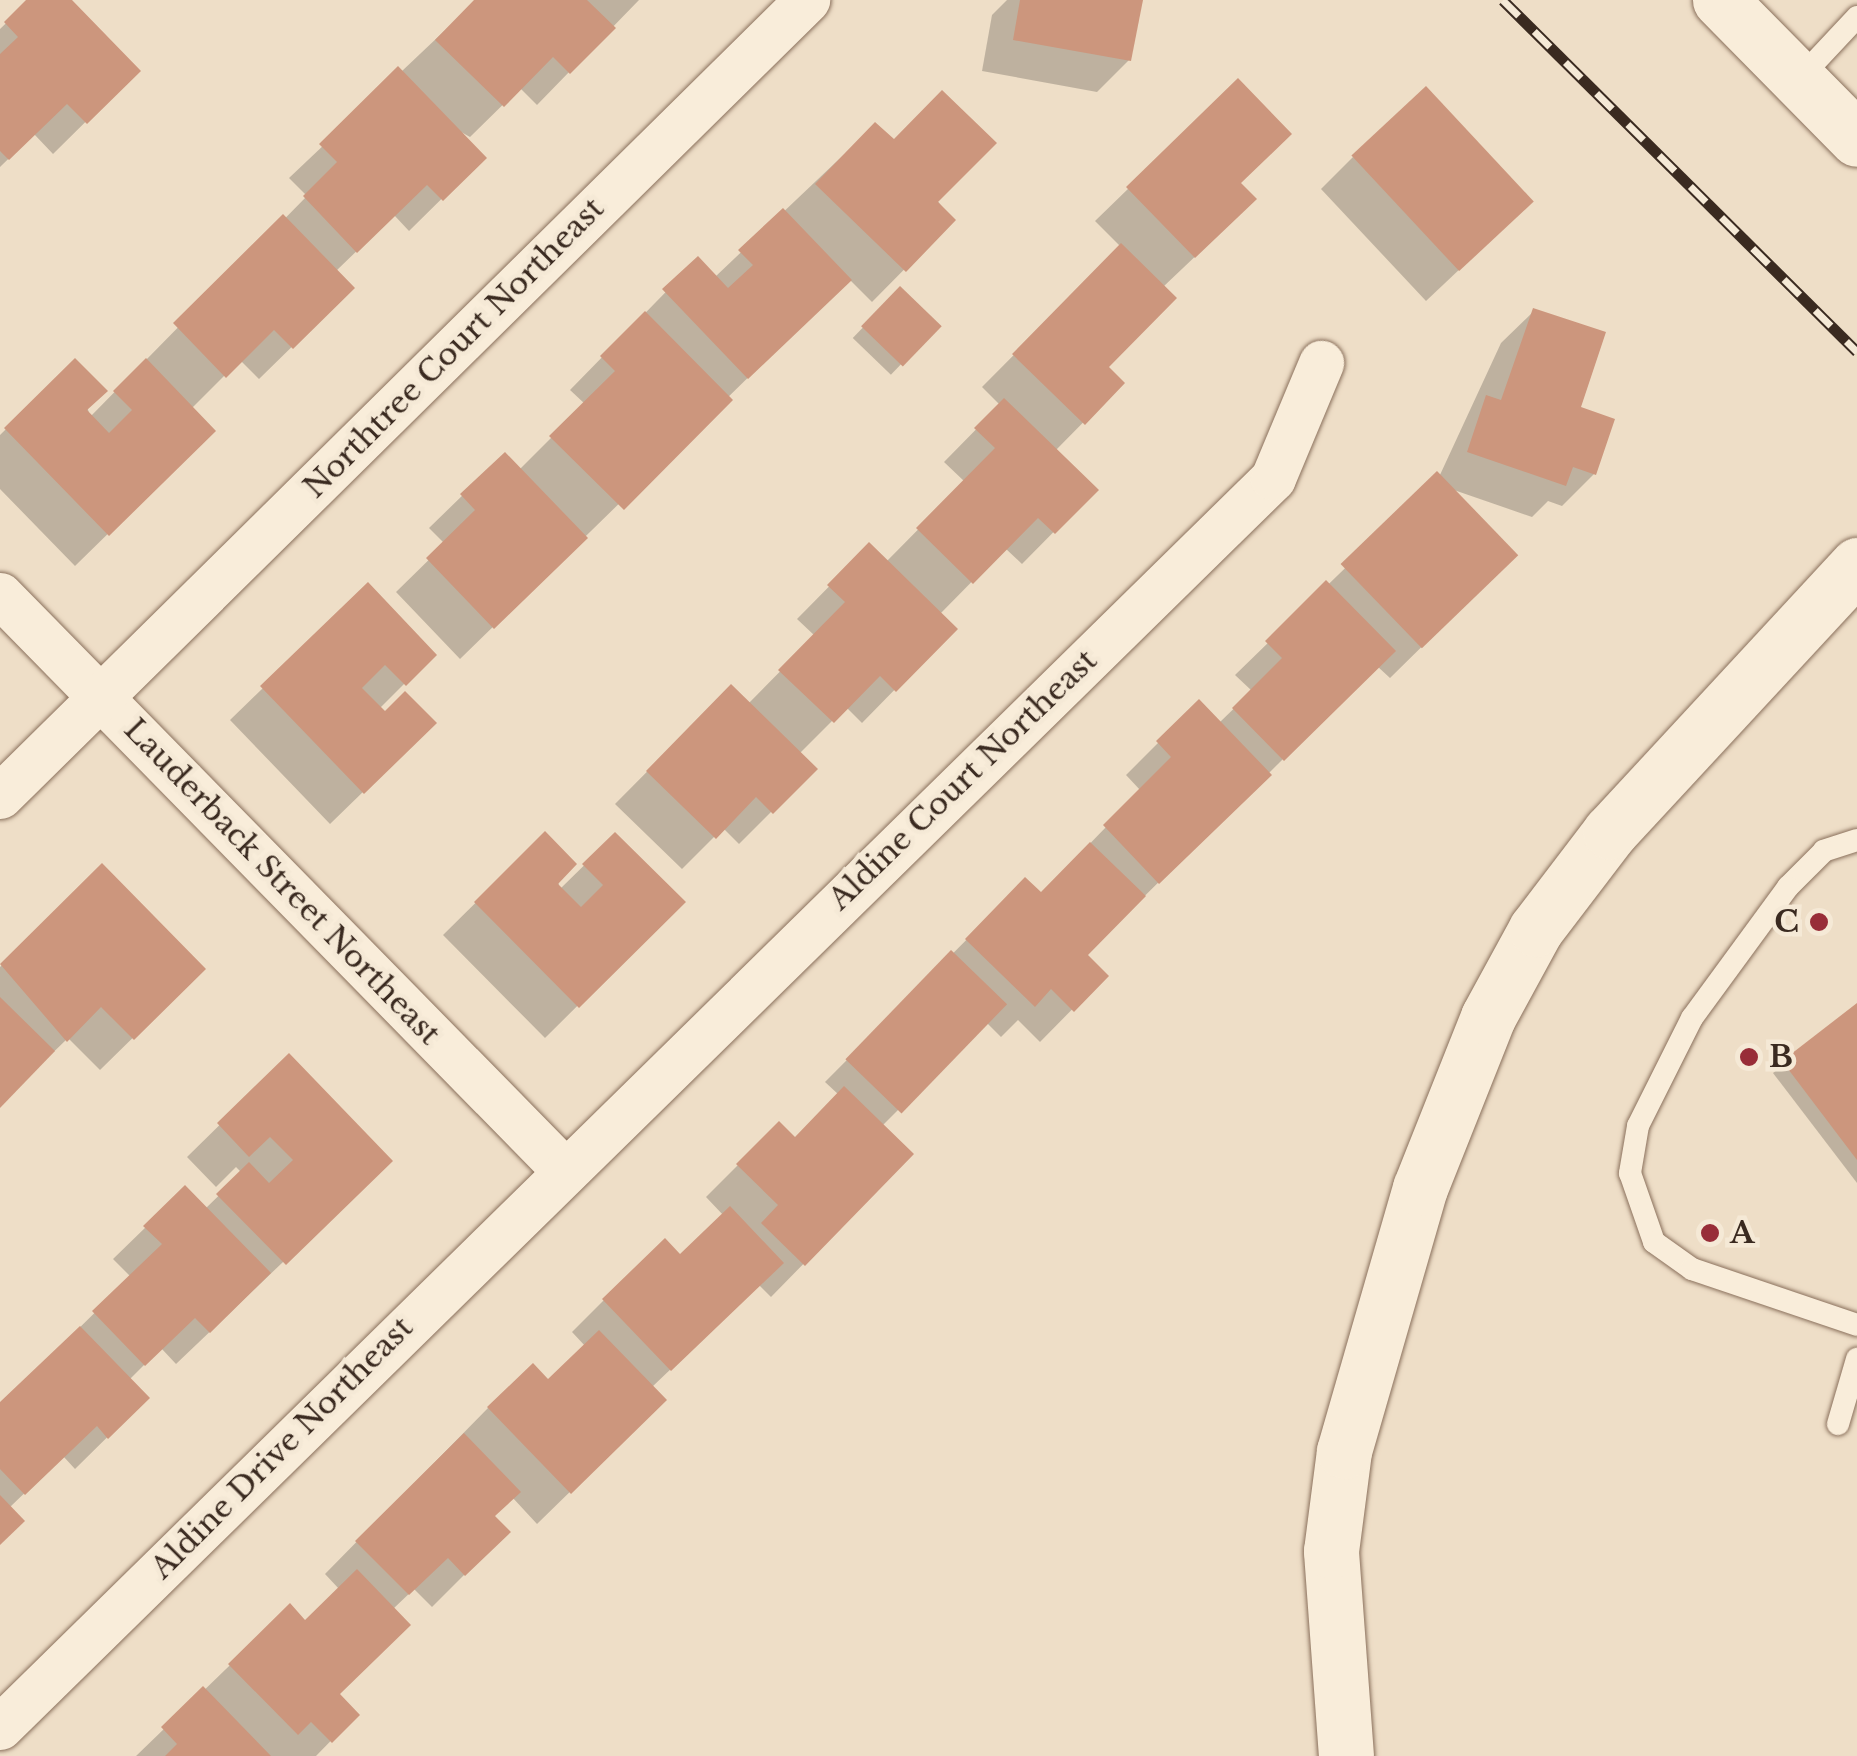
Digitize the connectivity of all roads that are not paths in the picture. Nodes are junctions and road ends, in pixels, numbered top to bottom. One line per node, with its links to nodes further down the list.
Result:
1 (806, 0): 9 (street, Northtree Court Northeast)
2 (1720, 0): 4 (main road)
3 (1857, 18): 4 (lane)
4 (1799, 78): 5 (main road)
5 (1857, 140)
6 (1322, 363): 12 (street, Aldine Court Northeast)
7 (1857, 565): 17 (main road)
8 (0, 595): 9 (street, Lauderback Street Northeast)
9 (100, 697): 10 (street, Northtree Court Northeast); 12 (street, Lauderback Street Northeast)
10 (0, 796)
11 (1857, 840): 13 (lane)
12 (564, 1170): 16 (street, Aldine Drive Northeast)
13 (1857, 1325)
14 (1857, 1359): 15 (lane)
15 (1838, 1424)
16 (0, 1727)
17 (1346, 1756)

